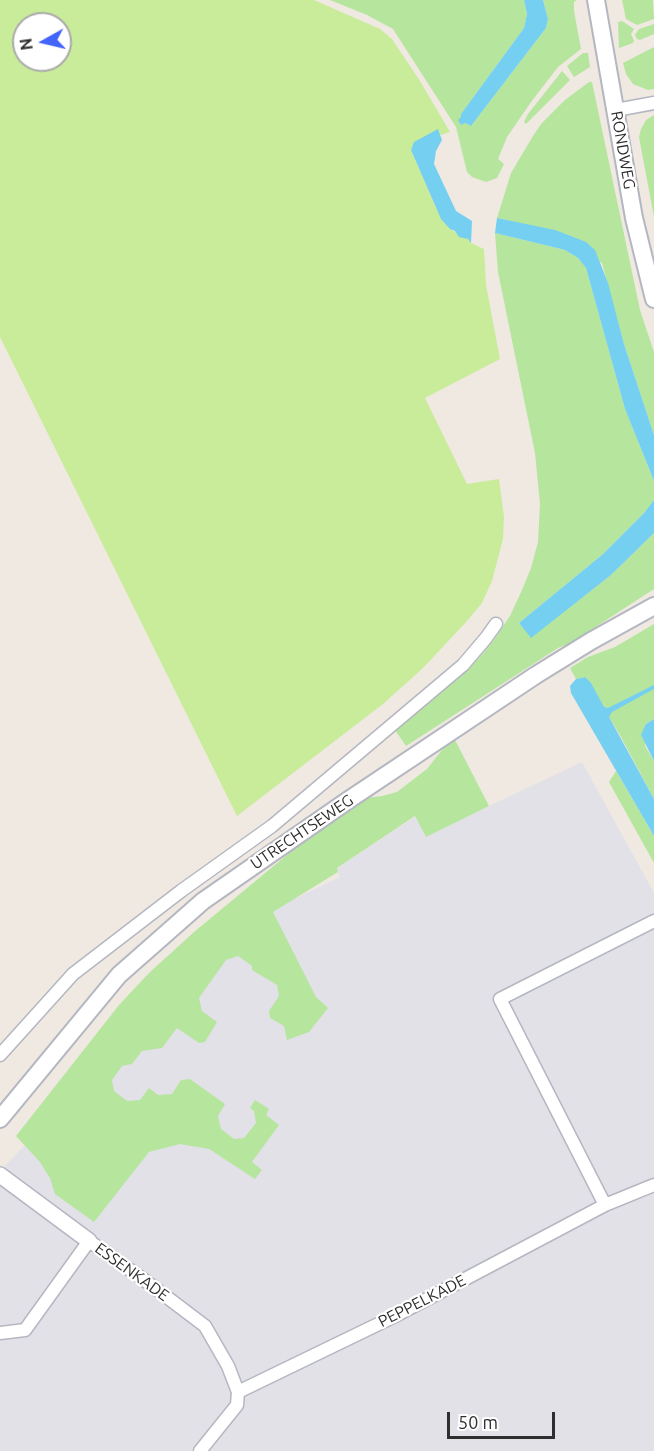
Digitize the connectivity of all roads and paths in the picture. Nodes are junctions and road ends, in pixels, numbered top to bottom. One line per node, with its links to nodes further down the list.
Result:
1 (596, 0): 3 (main road, RONDWEG)
2 (654, 103): 3 (street)
3 (616, 110): 4 (main road, RONDWEG)
4 (654, 299)
5 (654, 606): 9 (main road, UTRECHTSEWEG)
6 (496, 624): 8 (street, UTRECHTSEWEG)
7 (654, 921): 12 (street)
8 (0, 1055)
9 (0, 1119)
10 (0, 1175): 13 (street, ESSENKADE)
11 (654, 1185): 12 (street, PEPPELKADE)
12 (605, 1205): 15 (street, PEPPELKADE)
13 (89, 1241): 14 (street); 15 (street, ESSENKADE)
14 (0, 1333)
15 (238, 1392): 16 (street)
16 (200, 1451)

